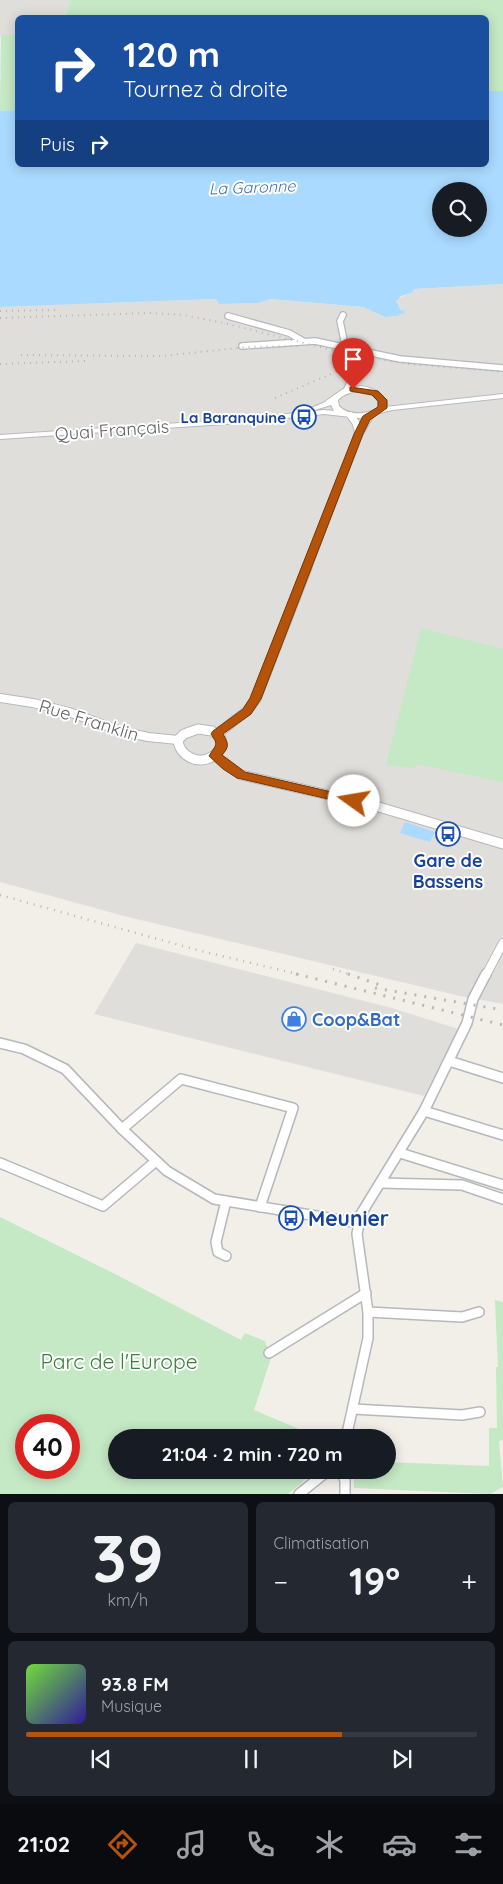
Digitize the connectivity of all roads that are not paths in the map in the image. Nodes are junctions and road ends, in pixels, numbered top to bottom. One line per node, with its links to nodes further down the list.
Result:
1 (228, 316): 3 (street)
2 (342, 316): 5 (street)
3 (303, 341): 4 (street); 5 (street)
4 (242, 346)
5 (346, 346): 6 (street); 7 (street)
6 (503, 368)
7 (346, 391): 9 (main road); 11 (main road, Quai Français)
8 (503, 392): 9 (main road)
9 (380, 396): 12 (main road)
10 (503, 396): 12 (main road)
11 (334, 399): 13 (main road); 15 (main road, Quai Français)
12 (379, 411): 14 (main road)
13 (347, 415): 14 (main road, Quai Français); 16 (street); 17 (main road, Quai Français)
14 (370, 415): 16 (street)
15 (0, 432)
16 (358, 434): 19 (street)
17 (0, 437)
18 (0, 698): 20 (street, Rue Franklin)
19 (217, 734): 20 (street); 21 (street)
20 (178, 740): 21 (street)
21 (215, 756): 22 (street)
22 (503, 844)
23 (503, 943): 25 (street)
24 (0, 1042): 28 (street)
25 (449, 1062): 26 (street); 27 (street)
26 (503, 1078)
27 (424, 1111): 29 (street); 30 (street)
28 (122, 1129): 31 (street); 37 (street)
29 (503, 1135)
30 (400, 1152): 33 (street); 34 (street)
31 (156, 1161): 32 (street); 36 (street)
32 (0, 1163)
33 (380, 1183): 35 (street); 38 (street)
34 (503, 1185)
35 (503, 1199)
36 (226, 1201): 37 (street); 39 (street)
37 (260, 1207): 38 (street)
38 (359, 1223): 40 (street)
39 (226, 1256)
40 (366, 1293): 41 (street); 43 (street)
41 (368, 1312): 42 (street); 44 (street)
42 (479, 1312)
43 (269, 1353)
44 (352, 1409): 45 (street); 46 (street)
45 (480, 1412)
46 (348, 1429)
47 (318, 1479): 49 (street)
48 (344, 1479): 50 (street)
49 (299, 1494)
50 (346, 1494)

